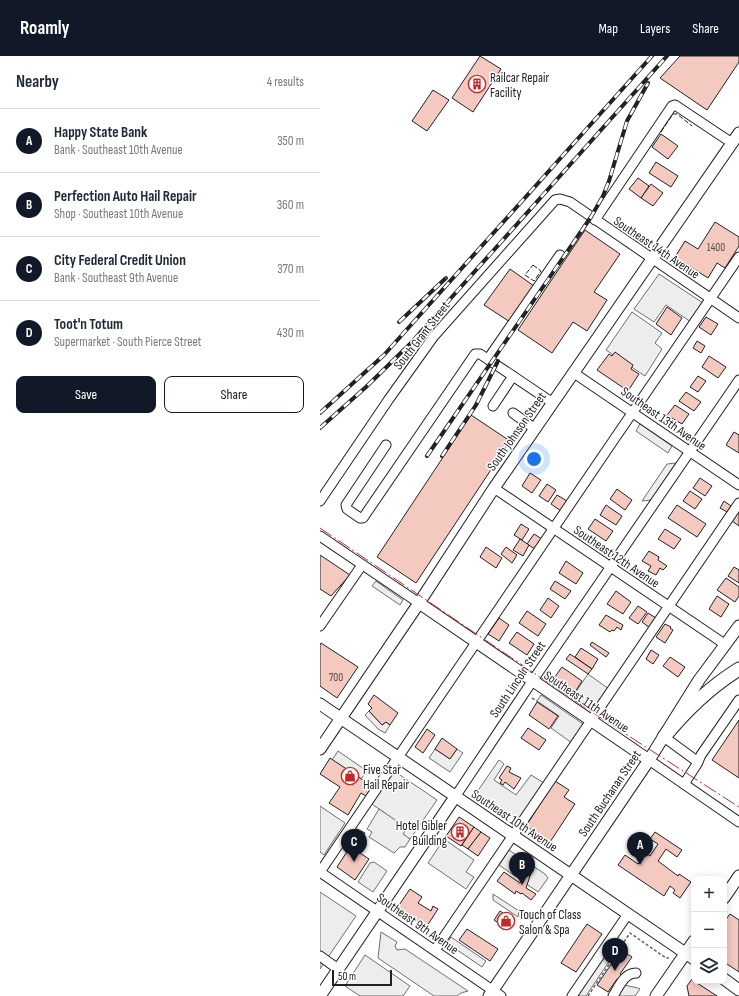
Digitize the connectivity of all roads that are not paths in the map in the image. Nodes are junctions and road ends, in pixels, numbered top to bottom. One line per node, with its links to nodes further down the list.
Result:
1 (739, 133): 2 (main road, South Johnson Street)
2 (735, 146): 4 (street); 7 (main road, South Johnson Street)
3 (560, 199): 4 (street, Southeast 14th Avenue); 23 (street, South Grant Street)
4 (595, 220): 7 (street, Southeast 14th Avenue)
5 (560, 255): 10 (street)
6 (739, 257): 8 (street)
7 (652, 260): 8 (street, Southeast 14th Avenue); 11 (main road, South Johnson Street)
8 (710, 299): 9 (street, Southeast 14th Avenue); 16 (street)
9 (739, 318)
10 (488, 359): 12 (street); 19 (street)
11 (574, 373): 14 (main road, South Johnson Street); 16 (street, Southeast 13th Avenue)
12 (513, 376): 14 (street); 15 (street)
13 (739, 380): 20 (street, South Lincoln Street)
14 (553, 403): 18 (main road, South Johnson Street)
15 (493, 406)
16 (633, 412): 20 (street, Southeast 13th Avenue); 25 (street)
17 (513, 413): 18 (street)
18 (535, 429): 22 (main road, South Johnson Street)
19 (386, 445)
20 (690, 452): 21 (street, Southeast 13th Avenue); 28 (street, South Lincoln Street)
21 (739, 486)
22 (494, 488): 25 (street, Southeast 12th Avenue); 29 (main road, South Johnson Street)
23 (320, 501)
24 (739, 503): 30 (street)
25 (553, 528): 28 (street, Southeast 12th Avenue); 35 (street)
26 (320, 536): 27 (street, Southeast 11th Avenue)
27 (362, 565): 29 (street, Southeast 11th Avenue); 32 (street)
28 (611, 568): 30 (street, Southeast 12th Avenue); 38 (street, South Lincoln Street)
29 (419, 604): 31 (main road, Southeast 11th Avenue); 34 (main road, South Johnson Street)
30 (668, 607): 36 (street, Southeast 12th Avenue); 42 (street)
31 (450, 624): 34 (main road); 35 (main road, Southeast 11th Avenue)
32 (320, 626)
33 (739, 626): 36 (main road, South Buchanan Street)
34 (401, 630): 41 (main road, South Johnson Street)
35 (476, 642): 38 (main road, Southeast 11th Avenue); 45 (street)
36 (726, 645): 43 (main road, South Buchanan Street)
37 (739, 669): 43 (highway)
38 (533, 680): 42 (main road, Southeast 11th Avenue); 49 (street, South Lincoln Street)
39 (739, 700): 47 (street)
40 (320, 704): 41 (main road, Southeast 10th Avenue)
41 (341, 718): 44 (main road, South Johnson Street); 45 (main road, Southeast 10th Avenue)
42 (592, 721): 46 (main road, Southeast 11th Avenue); 51 (street)
43 (664, 737): 46 (main road, South Buchanan Street); 47 (street)
44 (320, 749)
45 (399, 758): 49 (main road, Southeast 10th Avenue); 52 (street)
46 (649, 760): 48 (street, Southeast 11th Avenue); 53 (main road, South Buchanan Street)
47 (698, 762): 48 (street)
48 (684, 784): 50 (street, Southeast 11th Avenue)
49 (456, 797): 51 (main road, Southeast 10th Avenue); 56 (main road, South Lincoln Street)
50 (739, 822)
51 (513, 836): 53 (main road, Southeast 10th Avenue); 58 (street)
52 (320, 872): 56 (street, Southeast 9th Avenue)
53 (570, 875): 57 (main road, Southeast 10th Avenue); 65 (main road, South Buchanan Street)
54 (739, 876): 55 (main road)
55 (727, 894)
56 (378, 911): 58 (street, Southeast 9th Avenue); 61 (main road, South Lincoln Street)
57 (628, 914): 60 (main road, Southeast 10th Avenue); 67 (street)
58 (435, 950): 65 (street, Southeast 9th Avenue)
59 (320, 956): 61 (street)
60 (690, 956): 69 (main road)
61 (338, 969): 66 (main road, South Lincoln Street)
62 (636, 973): 68 (street)
63 (727, 982): 64 (main road)
64 (739, 990)
65 (494, 994)
66 (320, 996)
67 (572, 996)
68 (613, 996)
69 (656, 996)

